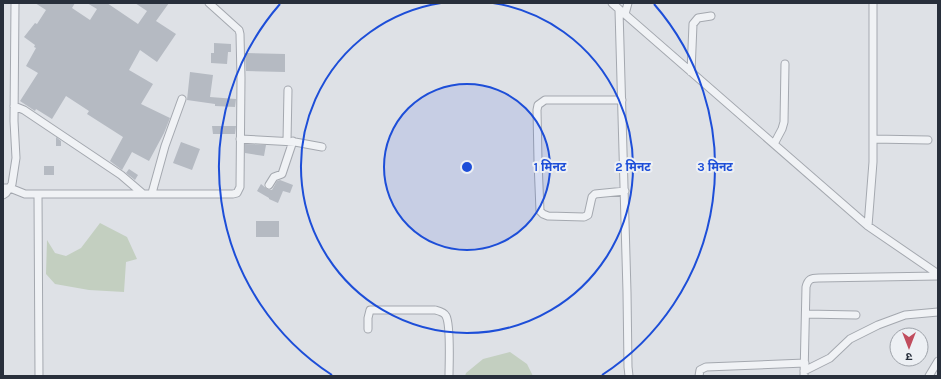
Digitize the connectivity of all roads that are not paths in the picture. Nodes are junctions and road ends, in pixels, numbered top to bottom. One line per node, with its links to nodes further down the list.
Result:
1 (15, 3): 13 (street)
2 (209, 3): 14 (street)
3 (612, 3): 6 (street)
4 (628, 3): 6 (street)
5 (873, 3): 15 (street)
6 (622, 12): 9 (street); 12 (street)
7 (711, 16): 9 (street)
8 (785, 64): 18 (street)
9 (691, 72): 18 (street)
10 (288, 90): 17 (street)
11 (182, 99): 24 (street)
12 (622, 100): 22 (street); 22 (street)
13 (14, 106): 21 (street); 23 (street)
14 (240, 139): 17 (street); 24 (street)
15 (873, 139): 16 (street); 27 (street)
16 (928, 140)
17 (290, 141): 19 (street); 20 (street)
18 (774, 144): 27 (street)
19 (322, 147)
20 (269, 185)
21 (6, 188): 25 (street); 26 (street)
22 (625, 192): 37 (street)
23 (142, 193): 24 (street); 25 (street)
24 (152, 193)
25 (38, 194): 35 (street)
26 (3, 195)
27 (868, 226): 28 (street)
28 (938, 275): 30 (street)
29 (938, 312): 34 (street)
30 (806, 314): 31 (street); 34 (street)
31 (856, 315)
32 (368, 329): 36 (street)
33 (938, 361): 39 (street)
34 (804, 370): 38 (street)
35 (39, 376)
36 (449, 376)
37 (629, 376)
38 (699, 376)
39 (929, 376)

